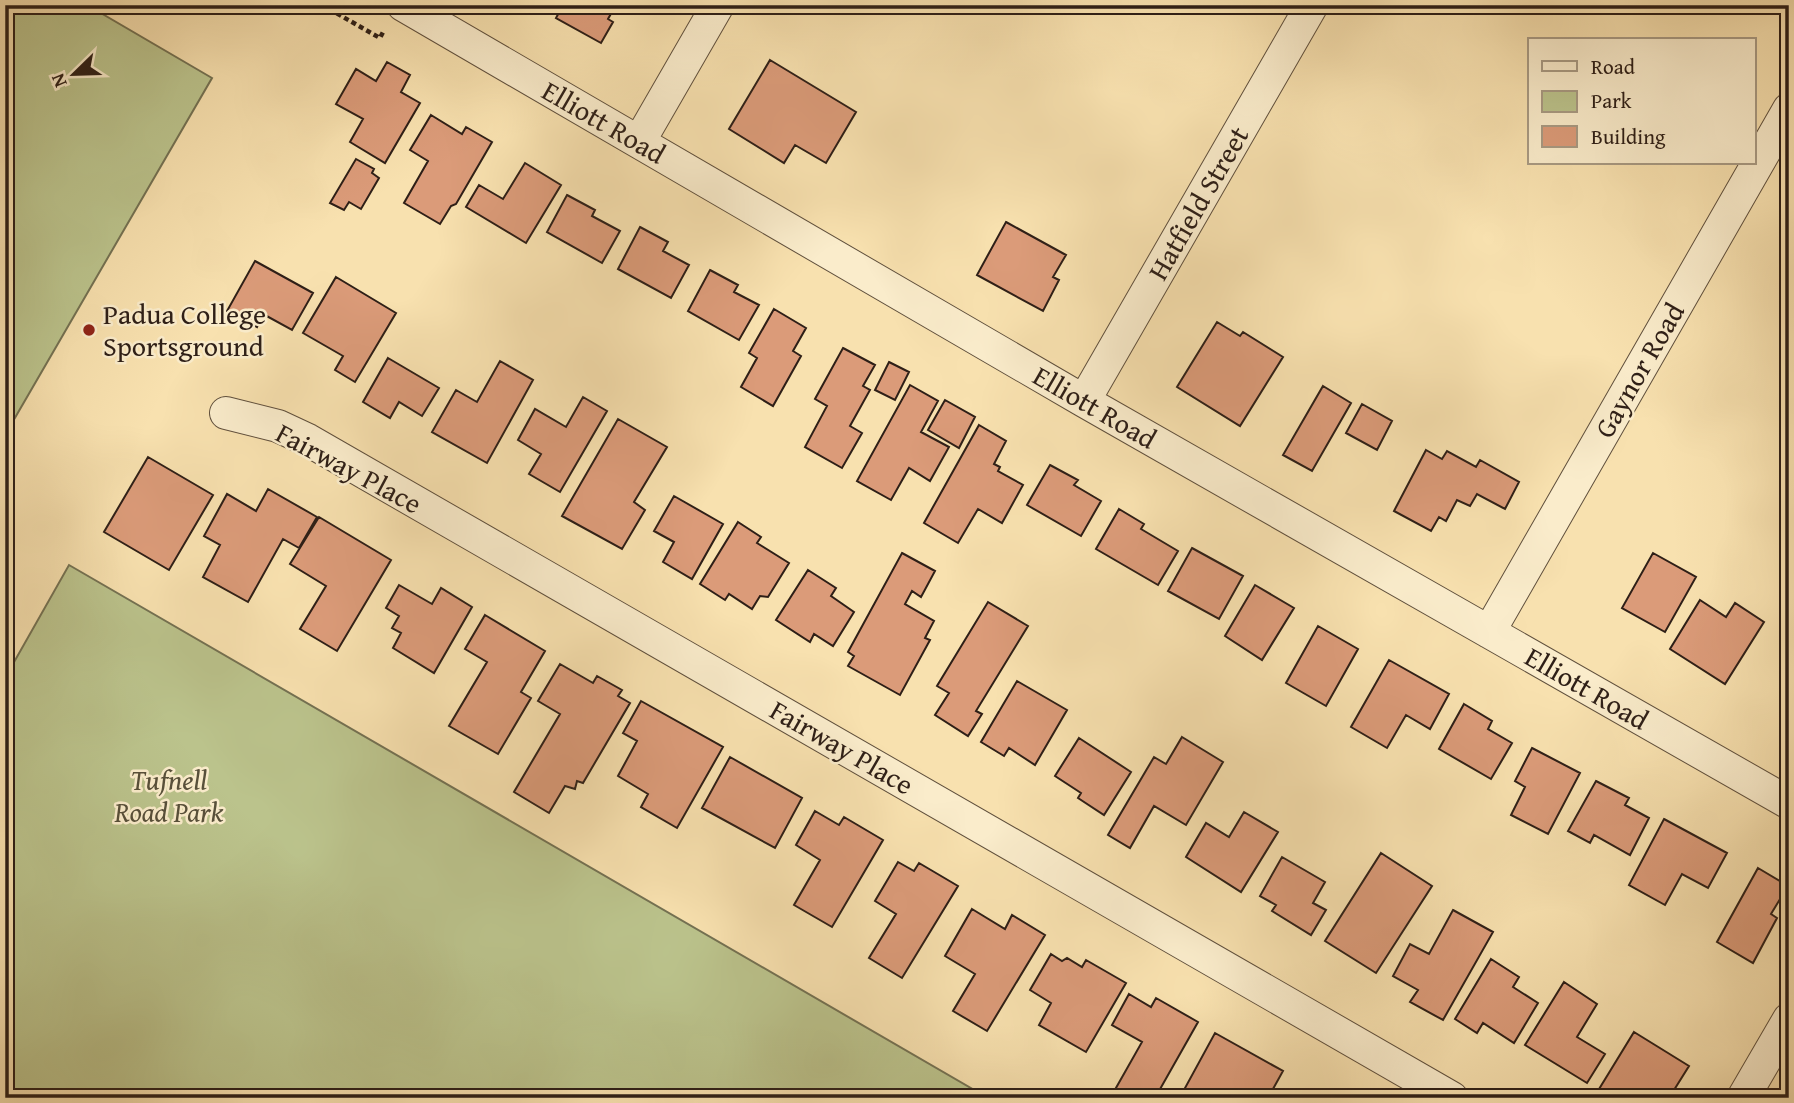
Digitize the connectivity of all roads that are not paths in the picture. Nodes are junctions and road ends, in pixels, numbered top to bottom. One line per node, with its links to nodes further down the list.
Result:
1 (718, 5): 5 (street)
2 (1312, 5): 6 (street, Hatfield Street)
3 (396, 14): 5 (street, Elliott Road)
4 (1789, 109): 8 (street, Gaynor Road)
5 (639, 142): 6 (street, Elliott Road)
6 (1084, 401): 8 (street, Elliott Road)
7 (226, 413): 11 (street, Fairway Place)
8 (1489, 632): 9 (street, Elliott Road)
9 (1789, 803)
10 (1789, 1019): 12 (street)
11 (1452, 1098)
12 (1742, 1098)

